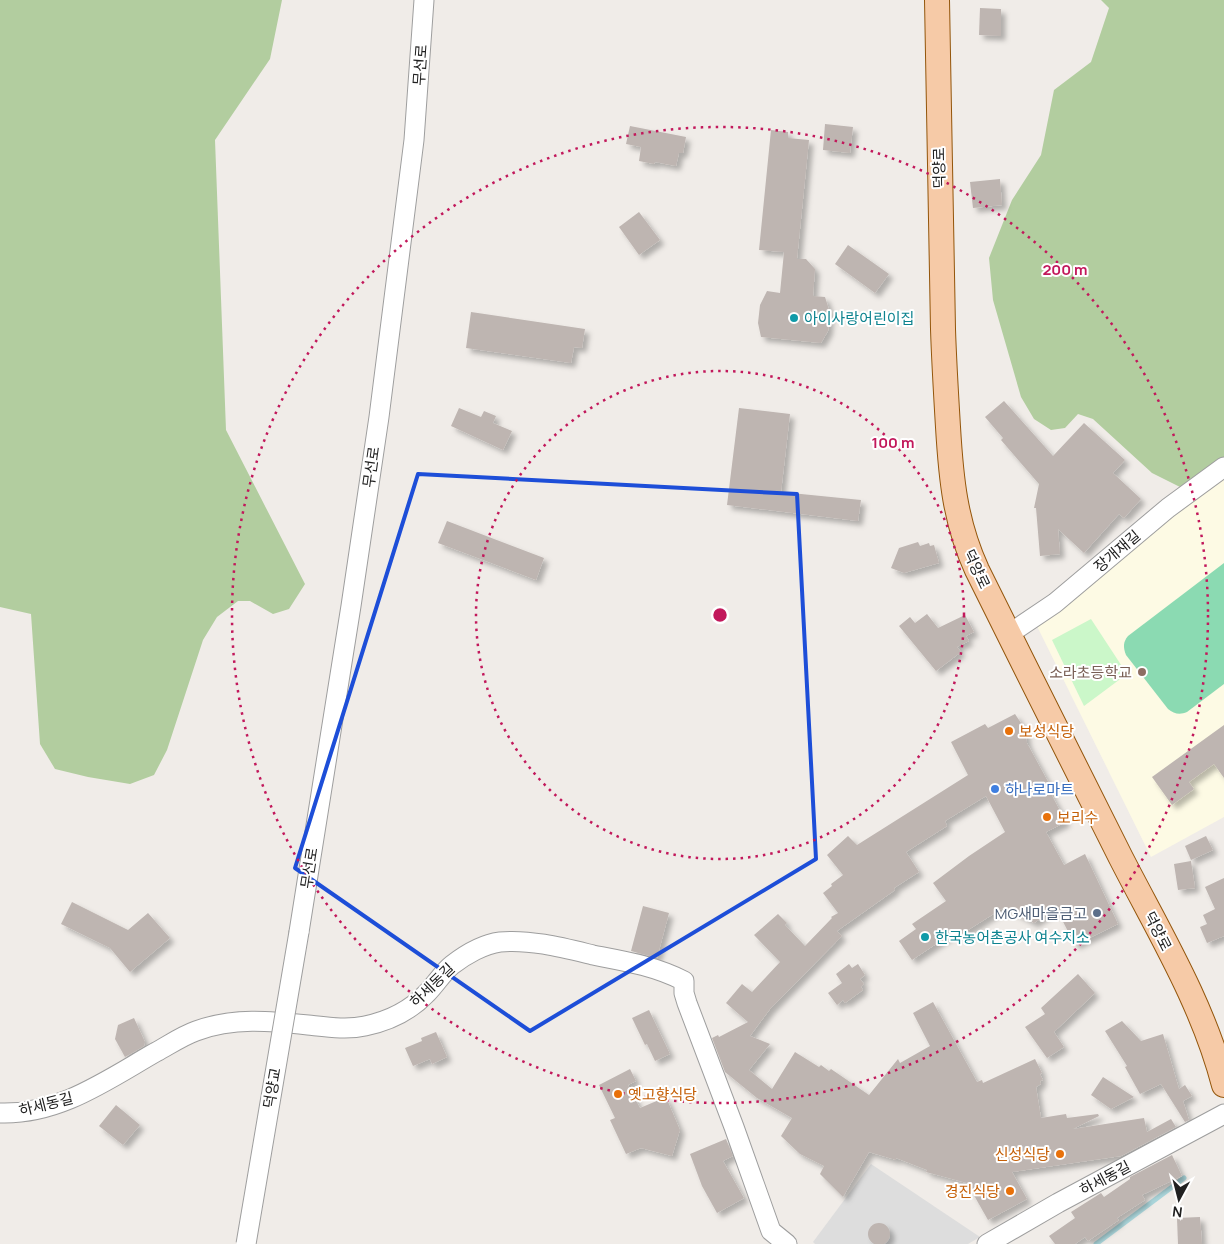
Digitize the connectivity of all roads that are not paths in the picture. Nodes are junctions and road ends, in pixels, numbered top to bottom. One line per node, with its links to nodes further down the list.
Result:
1 (424, 0): 5 (street, 무선로)
2 (937, 0): 4 (main road, 덕양로)
3 (1224, 467): 4 (street, 장개재길)
4 (1010, 634): 6 (main road, 덕양로)
5 (299, 932): 10 (street, 덕양교, bridge)
6 (1224, 1085)
7 (0, 1113): 9 (street, 하세동길)
8 (1224, 1114): 12 (street, 하세동길)
9 (773, 1238): 11 (street, 하세동길)
10 (246, 1244)
11 (787, 1244)
12 (987, 1244)

